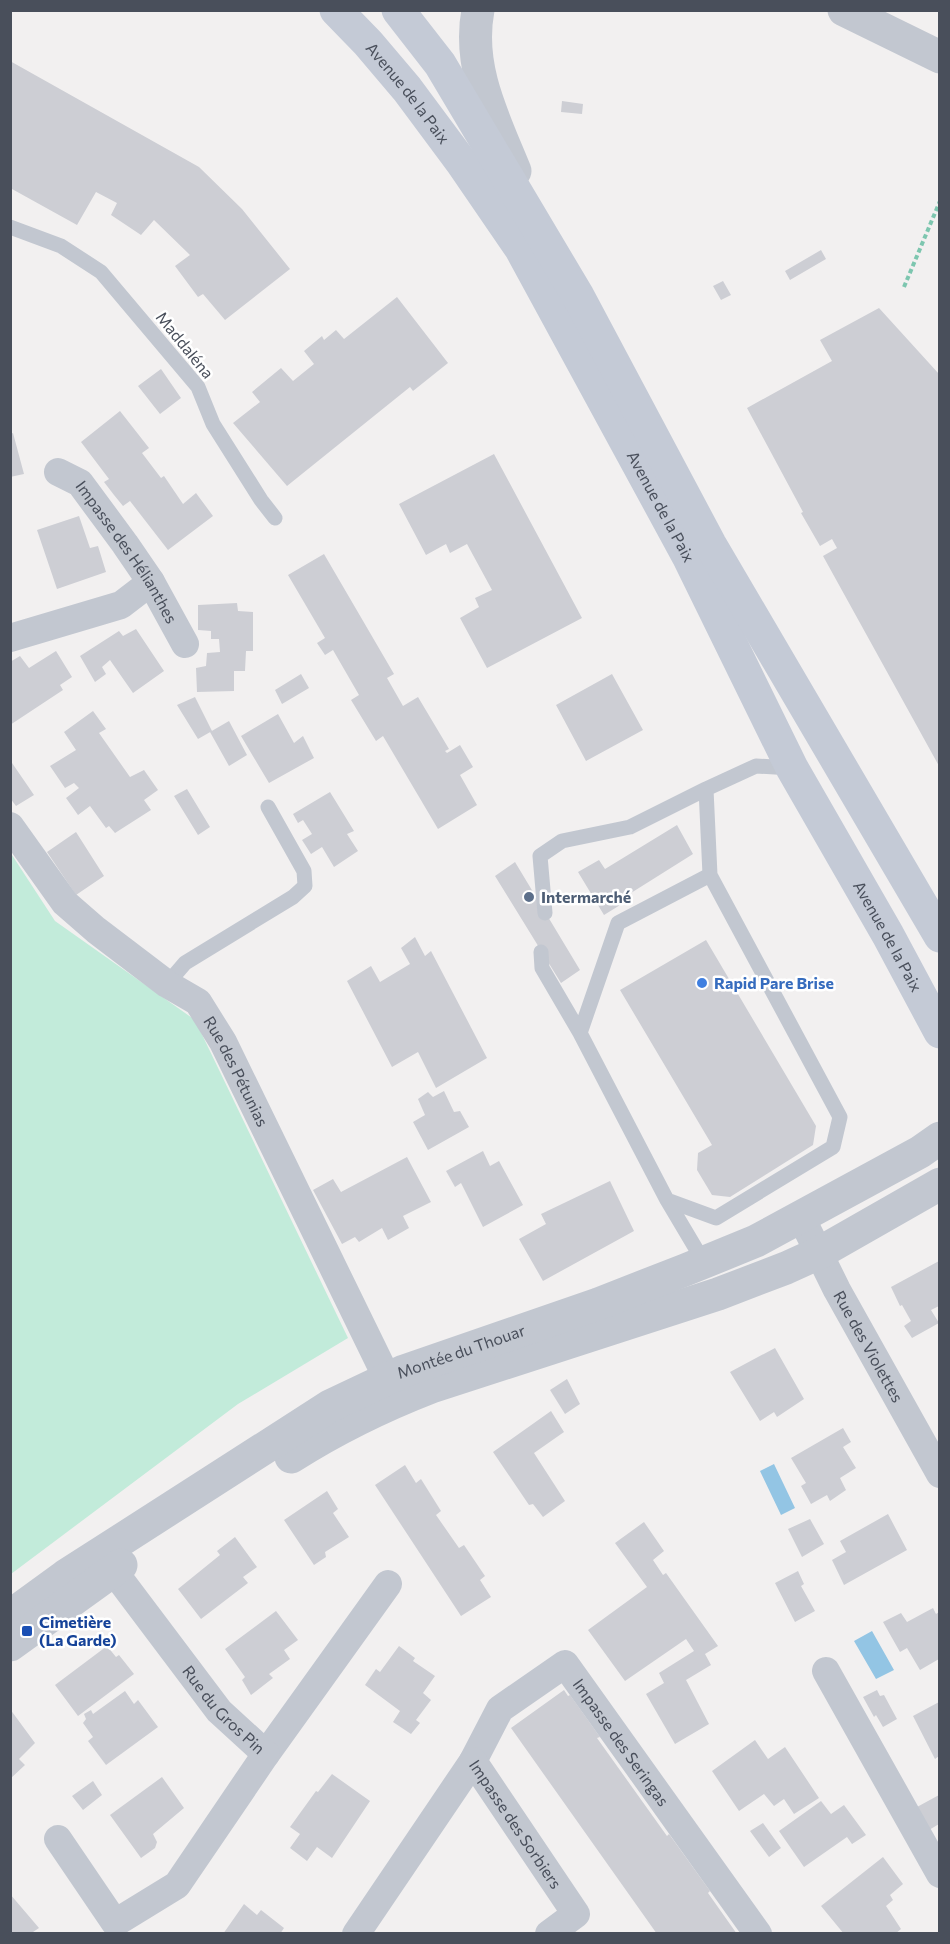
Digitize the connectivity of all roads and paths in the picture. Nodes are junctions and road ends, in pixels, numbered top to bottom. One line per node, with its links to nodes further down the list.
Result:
1 (336, 10): 15 (main road, Avenue de la Paix)
2 (398, 10): 8 (main road, Avenue de la Paix)
3 (478, 10): 8 (street)
4 (844, 10): 5 (street)
5 (939, 57)
6 (939, 201): 9 (path)
7 (10, 226): 11 (lane, Maddaléna)
8 (537, 226): 21 (main road, Avenue de la Paix)
9 (904, 287)
10 (58, 472): 12 (street, Impasse des Hélianthes)
11 (275, 518)
12 (151, 582): 13 (street); 14 (street, Impasse des Hélianthes)
13 (10, 638)
14 (185, 644)
15 (792, 768): 16 (lane); 24 (main road, Avenue de la Paix)
16 (706, 789): 19 (lane); 20 (lane)
17 (268, 807): 23 (lane)
18 (10, 826): 23 (street, Rue des Pétunias)
19 (710, 875): 25 (lane); 28 (lane)
20 (545, 913)
21 (939, 936)
22 (542, 952): 25 (lane)
23 (167, 984): 32 (street, Rue des Pétunias)
24 (939, 1032)
25 (580, 1033): 28 (lane)
26 (939, 1138): 29 (street, Montée du Thouar)
27 (939, 1184): 30 (street, Montée du Thouar)
28 (667, 1200): 31 (lane)
29 (801, 1216): 30 (street, Rue des Violettes); 31 (street, Montée du Thouar)
30 (819, 1253): 31 (street, Montée du Thouar); 33 (street, Rue des Violettes)
31 (711, 1278): 32 (street, Montée du Thouar); 34 (street, Montée du Thouar)
32 (387, 1378): 34 (street, Montée du Thouar)
33 (939, 1474)
34 (106, 1562): 36 (street, Montée du Thouar); 37 (street, Montée du Thouar); 39 (street, Rue du Gros Pin)
35 (388, 1584): 39 (street, Rue du Gros Pin)
36 (10, 1616)
37 (10, 1645)
38 (826, 1671): 42 (street)
39 (266, 1754): 41 (street)
40 (473, 1761): 43 (street, Impasse des Sorbiers); 44 (street, Impasse des Sorbiers); 45 (street, Impasse des Seringas)
41 (58, 1839)
42 (939, 1874)
43 (356, 1934)
44 (549, 1934)
45 (758, 1934)

